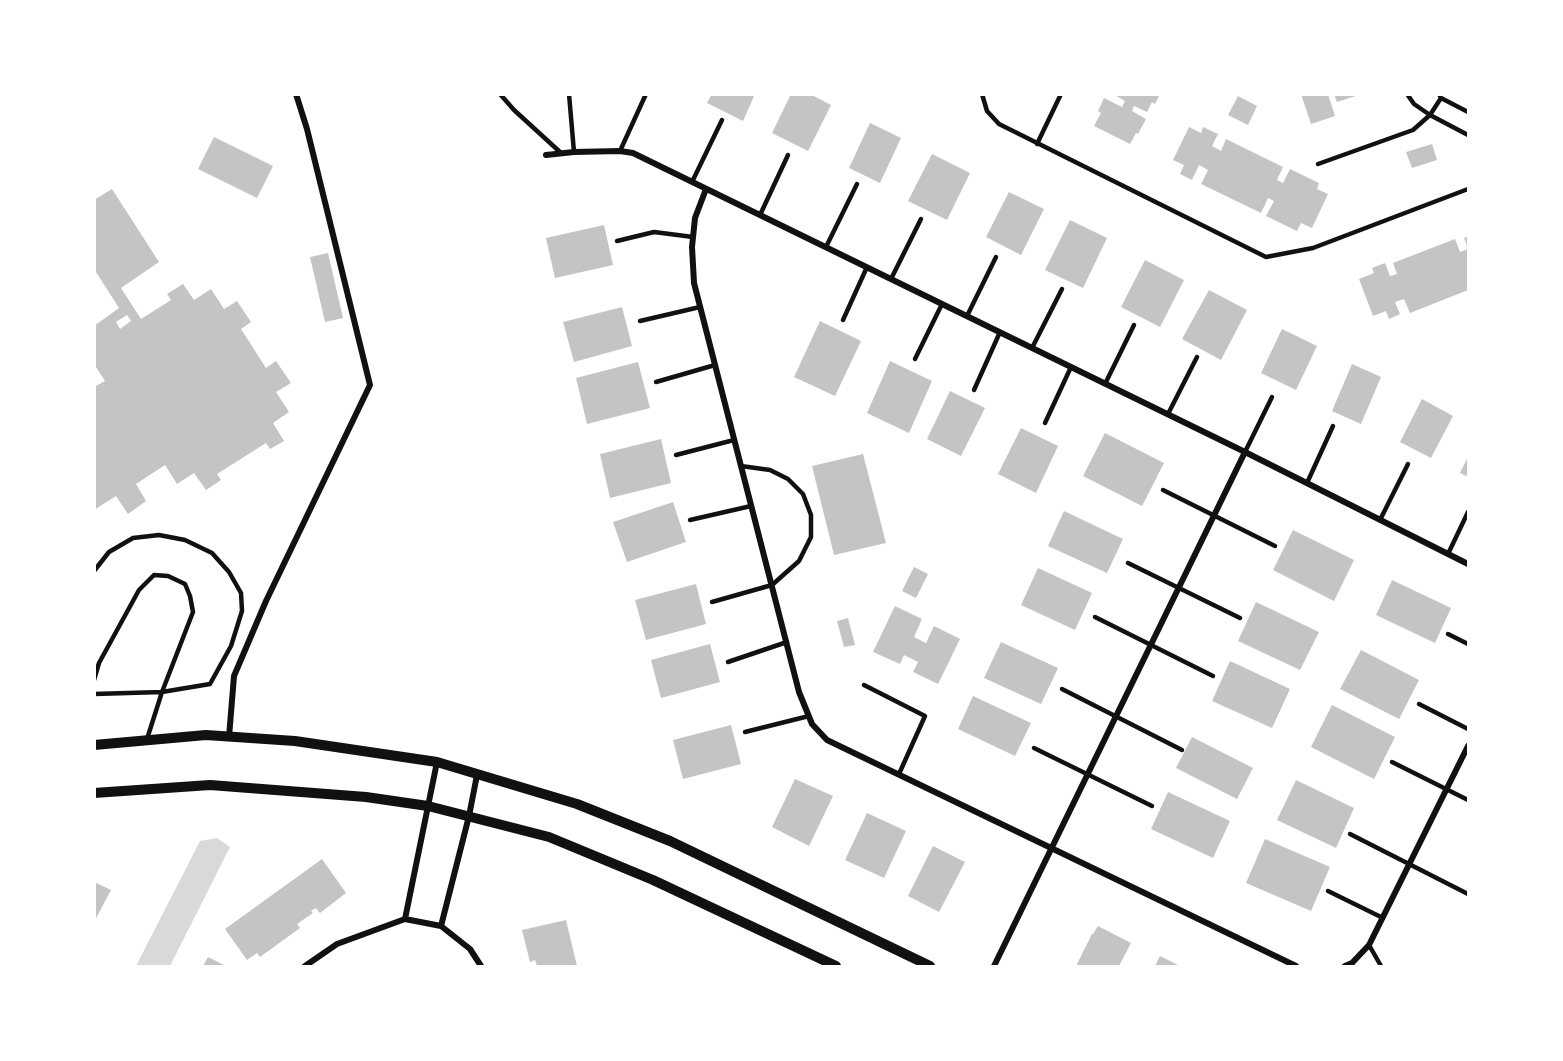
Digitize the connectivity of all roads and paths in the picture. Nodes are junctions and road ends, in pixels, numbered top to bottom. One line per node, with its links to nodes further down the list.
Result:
1 (296, 94): 90 (street)
2 (500, 94): 15 (lane)
3 (569, 94): 16 (lane)
4 (646, 94): 14 (lane)
5 (982, 94): 13 (lane)
6 (1061, 94): 13 (lane)
7 (1407, 94): 10 (lane)
8 (1440, 96): 9 (lane); 10 (lane)
9 (1468, 112)
10 (1430, 115): 12 (lane); 19 (lane)
11 (722, 120): 20 (lane)
12 (1468, 135)
13 (1037, 144): 23 (lane)
14 (620, 151): 16 (street); 20 (street)
15 (560, 152): 16 (street); 17 (street)
16 (574, 152)
17 (546, 155)
18 (788, 155): 24 (lane)
19 (1318, 164)
20 (692, 182): 22 (street)
21 (857, 184): 28 (lane)
22 (706, 189): 24 (street); 26 (street)
23 (1468, 189)
24 (760, 215): 28 (street)
25 (921, 219): 31 (lane)
26 (693, 237): 27 (lane); 34 (street)
27 (617, 241)
28 (826, 247): 30 (street)
29 (996, 257): 35 (lane)
30 (867, 267): 31 (street); 36 (lane)
31 (891, 279): 33 (street)
32 (1062, 289): 40 (lane)
33 (942, 304): 35 (street); 42 (lane)
34 (700, 307): 37 (lane); 43 (street)
35 (967, 316): 39 (street)
36 (843, 320)
37 (640, 321)
38 (1134, 326): 46 (lane)
39 (1000, 332): 40 (street); 47 (lane)
40 (1032, 348): 44 (street)
41 (1197, 357): 49 (lane)
42 (915, 359)
43 (715, 365): 45 (lane); 52 (street)
44 (1071, 367): 46 (street); 50 (lane)
45 (656, 382)
46 (1105, 384): 49 (street)
47 (974, 390)
48 (1272, 397): 53 (lane)
49 (1168, 414): 53 (street)
50 (1045, 423)
51 (1333, 426): 57 (lane)
52 (734, 440): 54 (lane); 56 (street)
53 (1245, 452): 57 (street); 61 (street)
54 (676, 455)
55 (1408, 464): 63 (lane)
56 (741, 466): 59 (street); 69 (lane)
57 (1306, 483): 63 (street)
58 (1163, 490): 61 (lane)
59 (751, 506): 62 (lane); 69 (street)
60 (1468, 512): 65 (lane)
61 (1214, 516): 64 (lane); 70 (street)
62 (690, 520)
63 (1380, 520): 65 (street)
64 (1275, 546)
65 (1448, 554): 67 (street)
66 (1128, 563): 70 (lane)
67 (1468, 564)
68 (95, 569): 83 (lane)
69 (772, 585): 71 (lane); 75 (street)
70 (1179, 587): 73 (lane); 76 (street)
71 (712, 602)
72 (1095, 617): 76 (lane)
73 (1240, 618)
74 (1448, 634): 77 (lane)
75 (786, 642): 78 (lane); 86 (street)
76 (1150, 644): 79 (lane); 87 (street)
77 (1468, 644)
78 (728, 662)
79 (1213, 676)
80 (94, 680): 83 (lane)
81 (864, 685): 99 (lane)
82 (1062, 688): 87 (lane)
83 (162, 692): 84 (lane); 91 (lane)
84 (94, 694)
85 (1419, 704): 88 (lane)
86 (809, 716): 89 (lane); 99 (street)
87 (1115, 717): 95 (lane); 98 (street)
88 (1468, 729)
89 (745, 732)
90 (228, 737): 91 (street); 96 (street)
91 (147, 741): 92 (street)
92 (94, 745)
93 (1468, 746): 101 (street)
94 (1034, 748): 98 (lane)
95 (1182, 750)
96 (437, 762): 100 (street); 104 (street)
97 (1392, 762): 101 (lane)
98 (1087, 773): 105 (lane); 108 (street)
99 (899, 774): 108 (street)
100 (477, 775): 106 (street); 119 (street)
101 (1447, 789): 103 (lane); 109 (street)
102 (94, 793): 104 (street)
103 (1468, 800)
104 (428, 806): 106 (street); 113 (street)
105 (1152, 806)
106 (469, 816): 114 (street); 118 (street)
107 (1350, 834): 109 (lane)
108 (1051, 848): 120 (street); 121 (street)
109 (1410, 864): 111 (lane); 112 (street)
110 (1328, 891): 112 (lane)
111 (1468, 894)
112 (1383, 918): 115 (street)
113 (405, 919): 114 (street); 116 (street)
114 (441, 926): 117 (street)
115 (1369, 945): 122 (street); 123 (lane)
116 (305, 966)
117 (481, 966)
118 (836, 966)
119 (930, 966)
120 (994, 966)
121 (1296, 966)
122 (1344, 966)
123 (1381, 966)

